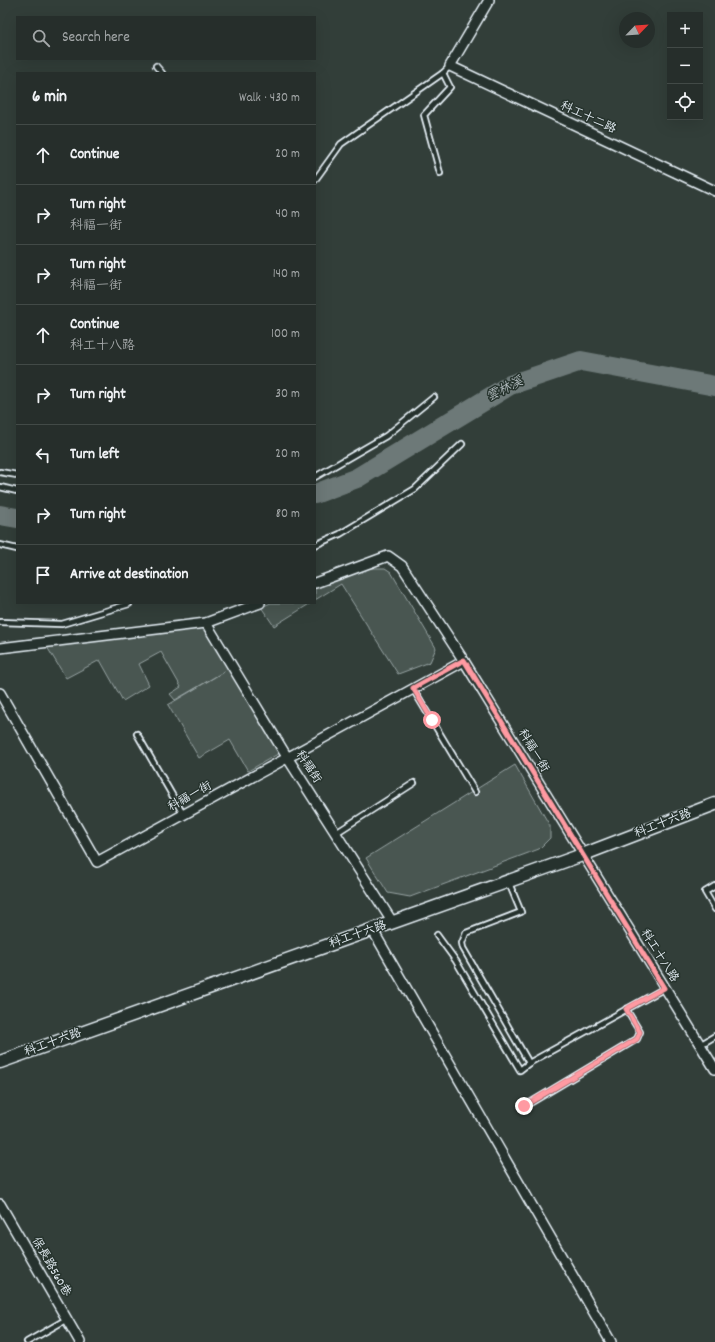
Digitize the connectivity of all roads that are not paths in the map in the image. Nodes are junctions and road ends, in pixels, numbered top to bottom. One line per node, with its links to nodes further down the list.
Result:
1 (489, 0): 3 (street)
2 (156, 66): 4 (lane)
3 (450, 66): 5 (lane); 8 (street, 科工十二路)
4 (161, 72)
5 (443, 74): 6 (lane); 7 (lane)
6 (440, 174)
7 (316, 179)
8 (715, 191)
9 (434, 397): 13 (lane)
10 (462, 444): 17 (lane)
11 (0, 472): 12 (lane)
12 (16, 474)
13 (316, 476)
14 (0, 487): 15 (lane)
15 (16, 491)
16 (0, 545): 18 (lane)
17 (316, 545)
18 (16, 549)
19 (316, 583): 25 (street, 科福一街)
20 (129, 604): 22 (lane)
21 (257, 604): 23 (street)
22 (0, 622)
23 (206, 623): 24 (street); 29 (street, 科福街)
24 (0, 648)
25 (464, 660): 26 (street, 科福一街); 35 (street, 科福一街)
26 (413, 688): 29 (street, 科福一街); 31 (lane)
27 (0, 693): 33 (street, 科福一街)
28 (137, 734): 33 (lane)
29 (287, 757): 33 (street, 科福一街); 34 (street, 科福街)
30 (414, 783): 34 (lane)
31 (475, 792)
32 (715, 804): 35 (street, 科工十六路)
33 (183, 814)
34 (336, 833): 39 (street, 科福街)
35 (582, 855): 36 (street, 科工十六路); 42 (street, 科工十八路)
36 (508, 881): 39 (street, 科工十六路); 47 (lane)
37 (715, 886): 38 (lane)
38 (715, 909)
39 (393, 923): 40 (street, 科工十六路)
40 (372, 929): 46 (street, 科工十六路); 54 (street)
41 (437, 936): 47 (lane)
42 (664, 988): 43 (lane); 45 (street, 科工十八路)
43 (626, 1009): 47 (lane); 49 (lane)
44 (715, 1036): 45 (lane)
45 (700, 1045): 48 (street, 科工十八路)
46 (0, 1062)
47 (529, 1063)
48 (715, 1069)
49 (524, 1106)
50 (0, 1204): 51 (street, 保長路560巷)
51 (67, 1319): 52 (lane); 53 (street, 保長路560巷)
52 (27, 1342)
53 (80, 1342)
54 (611, 1342)

